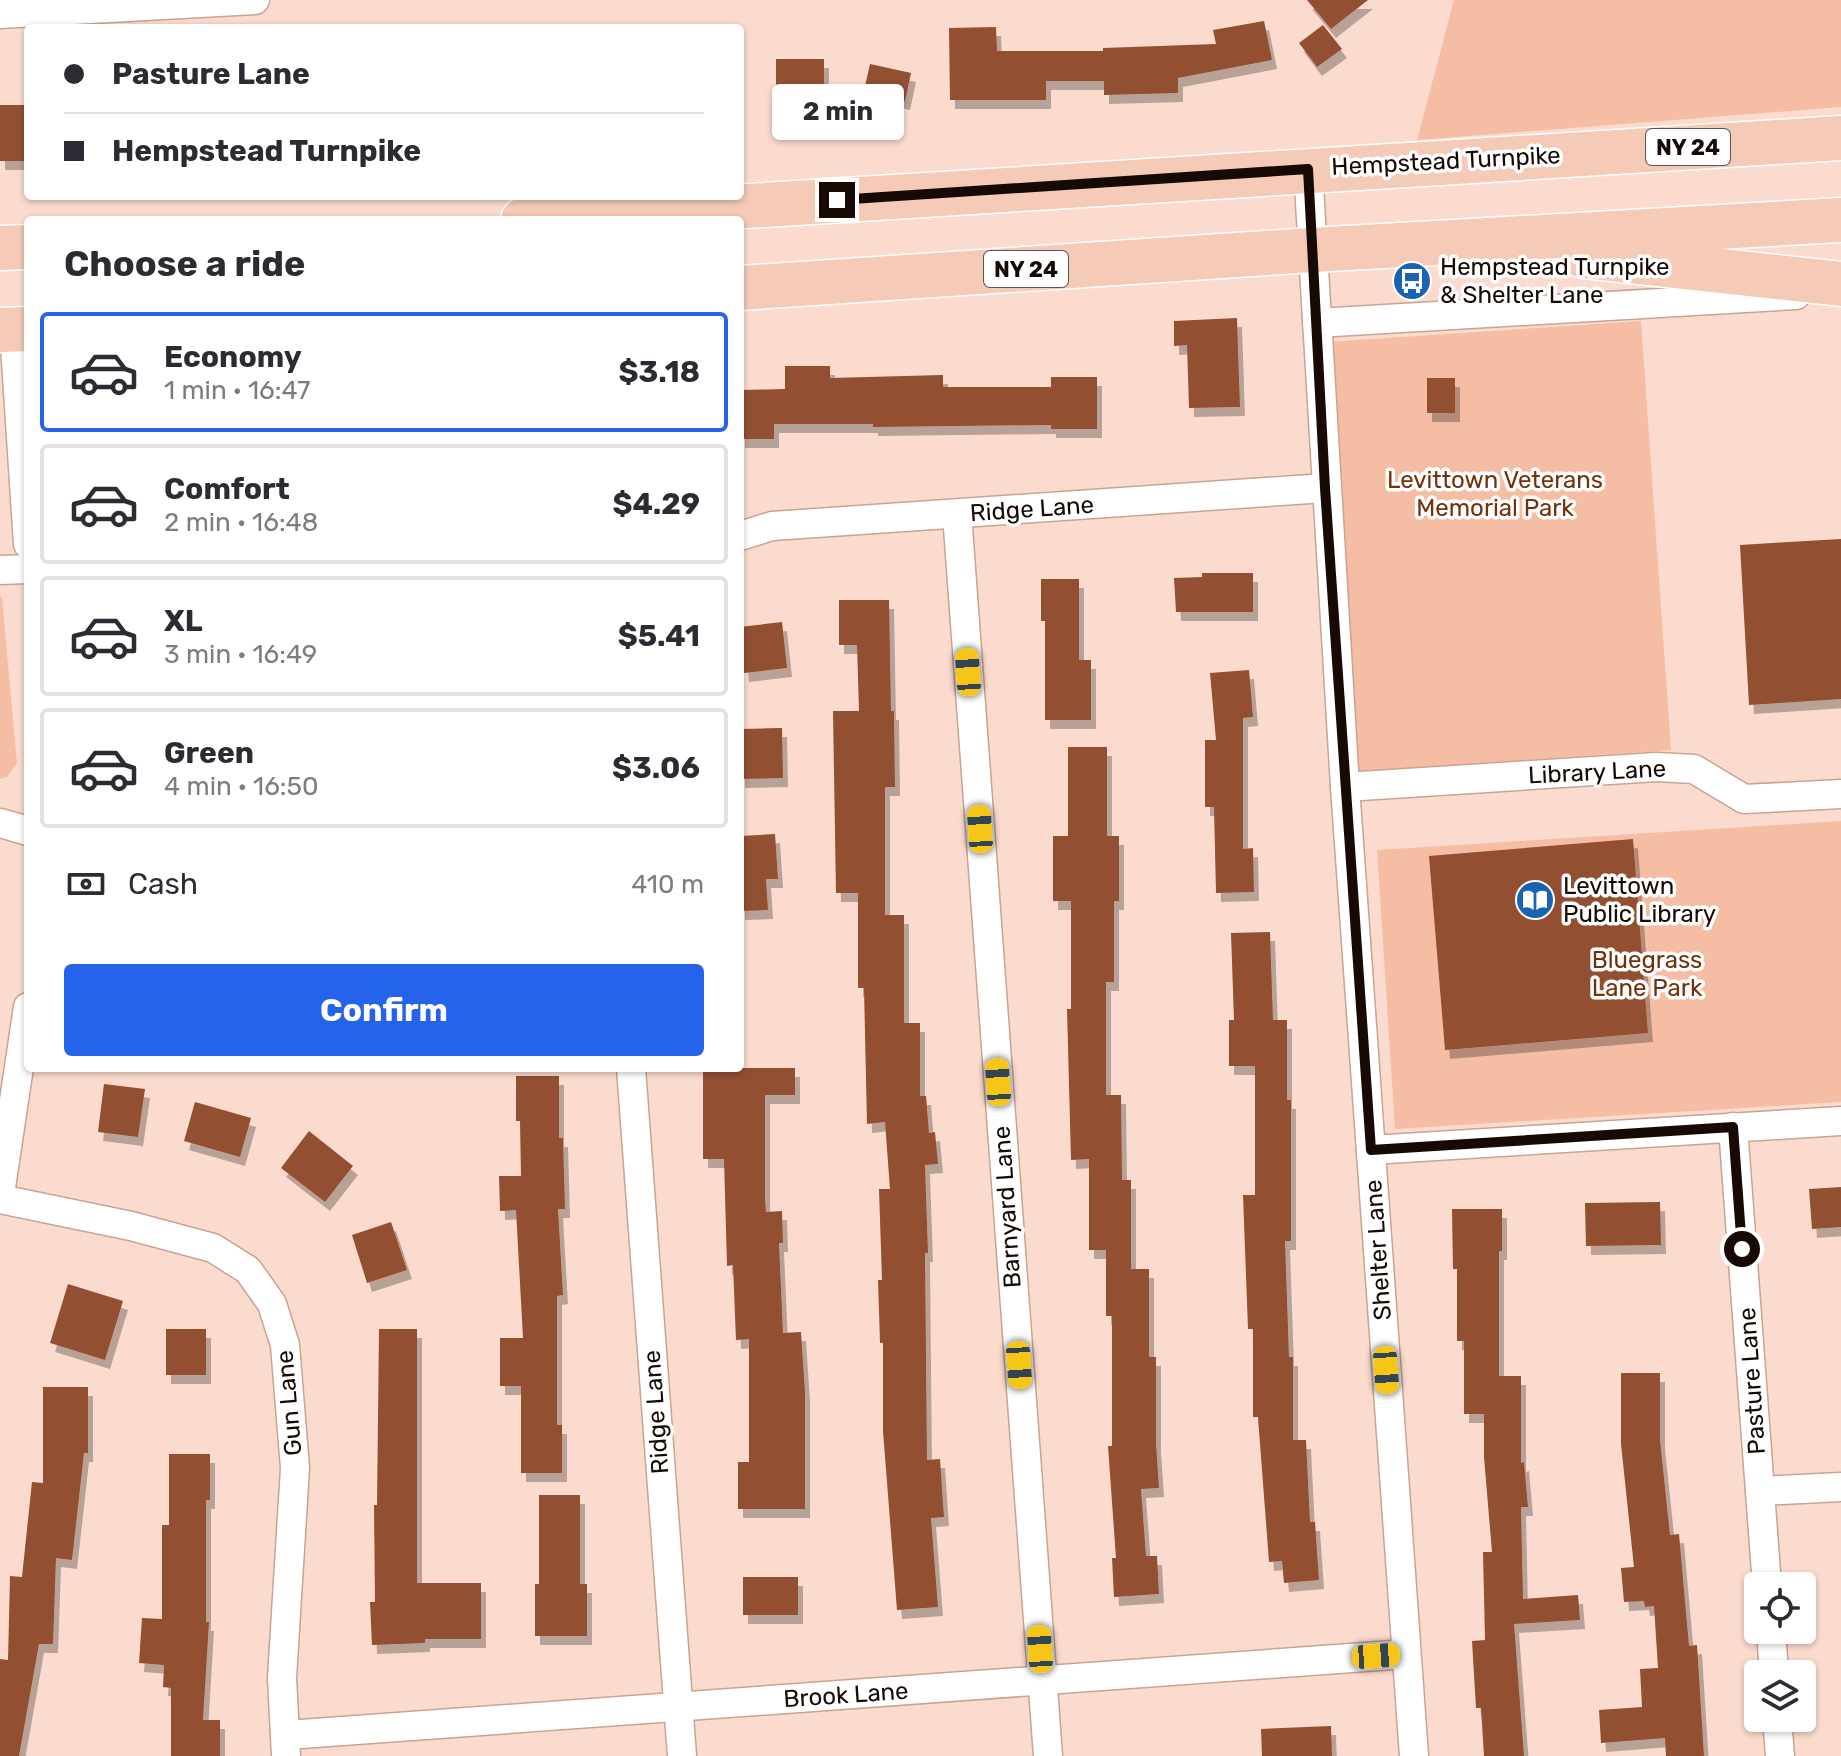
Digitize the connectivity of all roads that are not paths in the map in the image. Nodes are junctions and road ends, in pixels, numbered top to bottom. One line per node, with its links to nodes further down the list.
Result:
1 (255, 0): 2 (street)
2 (0, 14)
3 (1841, 138): 4 (main road, Hempstead Turnpike / NY 24)
4 (1308, 169): 5 (main road, Hempstead Turnpike / NY 24); 10 (street, Shelter Lane)
5 (585, 216)
6 (1841, 220): 7 (main road, NY 24)
7 (1457, 242): 10 (main road, NY 24); 11 (main road)
8 (24, 247): 9 (main road)
9 (0, 248)
10 (1312, 250): 12 (main road, NY 24); 14 (street, Shelter Lane)
11 (1841, 284)
12 (744, 288)
13 (1841, 292): 14 (street)
14 (1317, 323): 17 (street, Shelter Lane)
15 (14, 330): 16 (street)
16 (24, 483)
17 (1325, 488): 18 (street, Ridge Lane); 22 (street, Shelter Lane)
18 (957, 514): 19 (street, Ridge Lane); 36 (street, Barnyard Lane)
19 (744, 535)
20 (24, 569): 21 (street)
21 (0, 570)
22 (1345, 787): 23 (street, Library Lane); 30 (street, Shelter Lane)
23 (1841, 794)
24 (0, 823): 25 (street)
25 (24, 830)
26 (24, 1034): 31 (street)
27 (631, 1072): 37 (street, Ridge Lane)
28 (1841, 1121): 29 (street)
29 (1733, 1127): 30 (street); 33 (street, Pasture Lane)
30 (1371, 1150): 35 (street, Shelter Lane)
31 (0, 1196): 39 (street, Gun Lane)
32 (1841, 1487): 33 (street)
33 (1760, 1491): 34 (street, Pasture Lane)
34 (1766, 1572)
35 (1406, 1654): 36 (street, Brook Lane); 42 (street, Shelter Lane)
36 (1042, 1681): 37 (street, Brook Lane); 41 (street, Barnyard Lane)
37 (678, 1707): 39 (street, Brook Lane); 40 (street, Ridge Lane)
38 (1778, 1732): 43 (street)
39 (286, 1745)
40 (682, 1756)
41 (1048, 1756)
42 (1414, 1756)
43 (1780, 1756)

